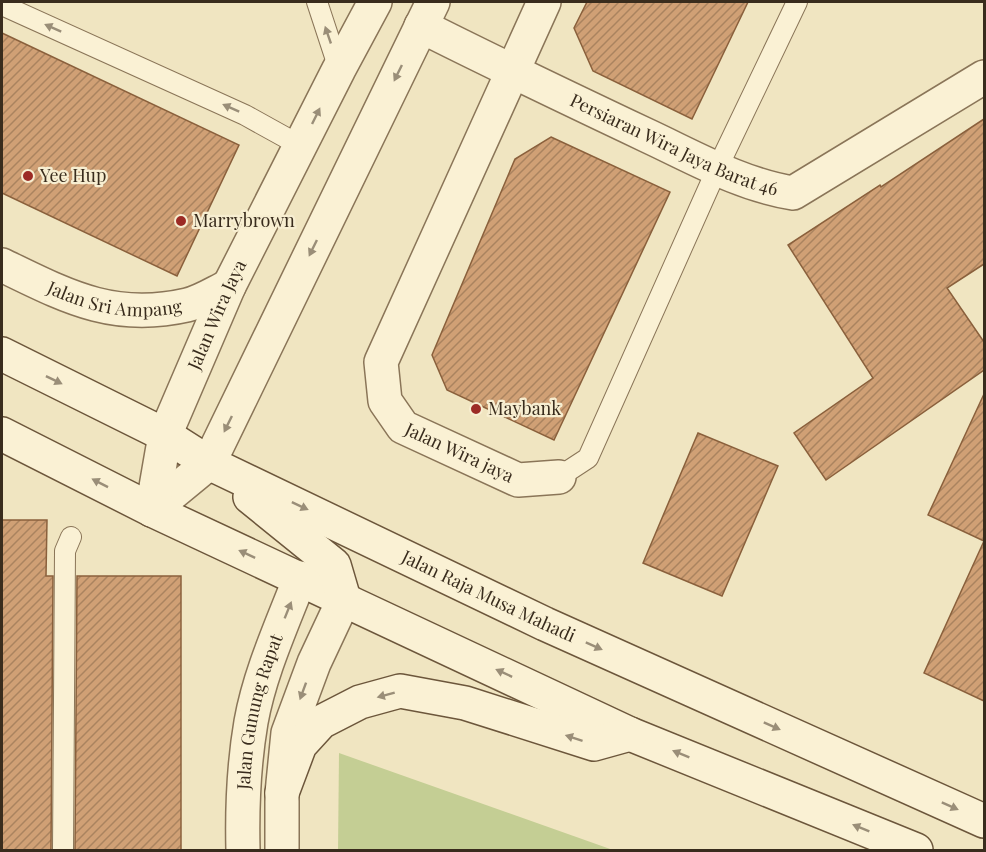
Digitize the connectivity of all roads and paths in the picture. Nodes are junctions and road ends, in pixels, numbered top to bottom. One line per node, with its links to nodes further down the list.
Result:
1 (317, 2): 7 (lane, one-way to 1)
2 (375, 2): 7 (street, Jalan Wira Jaya)
3 (544, 2): 8 (street, Jalan Wira jaya)
4 (797, 2): 11 (lane, Jalan Wira jaya)
5 (2, 5): 10 (lane, one-way to 5)
6 (427, 14): 8 (street, Persiaran Wira Jaya Barat 46); 17 (street, one-way to 17)
7 (339, 69): 10 (street, Jalan Wira Jaya, one-way to 7)
8 (511, 72): 11 (street, Persiaran Wira Jaya Barat 46); 18 (street, Jalan Wira jaya)
9 (984, 77): 11 (street, Persiaran Wira Jaya Barat 46)
10 (301, 146): 13 (street, Jalan Wira Jaya)
11 (717, 169): 18 (lane, Jalan Wira jaya)
12 (2, 265): 13 (street, Jalan Sri Ampang)
13 (229, 286): 16 (street, Jalan Wira Jaya)
14 (2, 354): 16 (street, Jalan Raja Musa Mahadi, one-way to 16)
15 (2, 434): 19 (street, one-way to 15)
16 (165, 435): 17 (street, Jalan Raja Musa Mahadi); 19 (street, Jalan Wira Jaya)
17 (209, 463): 19 (street); 21 (street, Jalan Raja Musa Mahadi, one-way to 21); 22 (street)
18 (559, 477)
19 (152, 510): 23 (street, one-way to 19)
20 (71, 537): 28 (lane)
21 (408, 558): 22 (street); 27 (street, Jalan Raja Musa Mahadi, one-way to 27)
22 (334, 565): 23 (street); 24 (street)
23 (300, 578): 24 (street); 29 (street, Jalan Gunung Rapat, one-way to 23)
24 (344, 599): 25 (street, one-way to 24); 26 (street, Jalan Gunung Rapat, one-way to 26)
25 (630, 734): 26 (street, one-way to 26); 31 (street, one-way to 25)
26 (282, 793): 30 (street, Jalan Gunung Rapat)
27 (984, 821)
28 (63, 850)
29 (243, 850)
30 (282, 850)
31 (915, 850)

